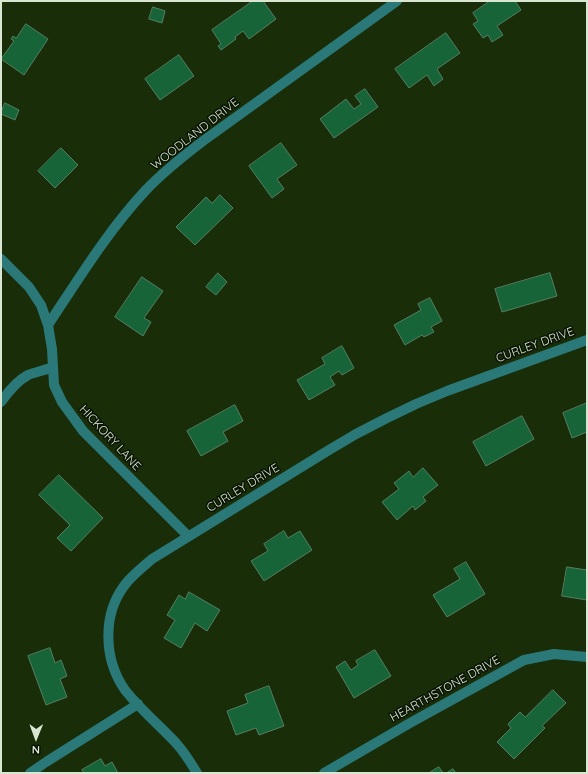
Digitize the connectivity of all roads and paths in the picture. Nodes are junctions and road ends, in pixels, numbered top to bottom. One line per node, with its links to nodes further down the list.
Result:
1 (397, 1): 3 (street, WOODLAND DRIVE)
2 (1, 259): 3 (street, HICKORY LANE)
3 (48, 325): 5 (street, HICKORY LANE)
4 (587, 340): 7 (street, CURLEY DRIVE)
5 (52, 367): 6 (street); 7 (street, HICKORY LANE)
6 (1, 402)
7 (188, 536): 9 (street, CURLEY DRIVE)
8 (587, 657): 12 (street, HEARTHSTONE DRIVE)
9 (138, 704): 10 (street); 11 (street, CURLEY DRIVE)
10 (30, 773)
11 (198, 773)
12 (324, 773)

